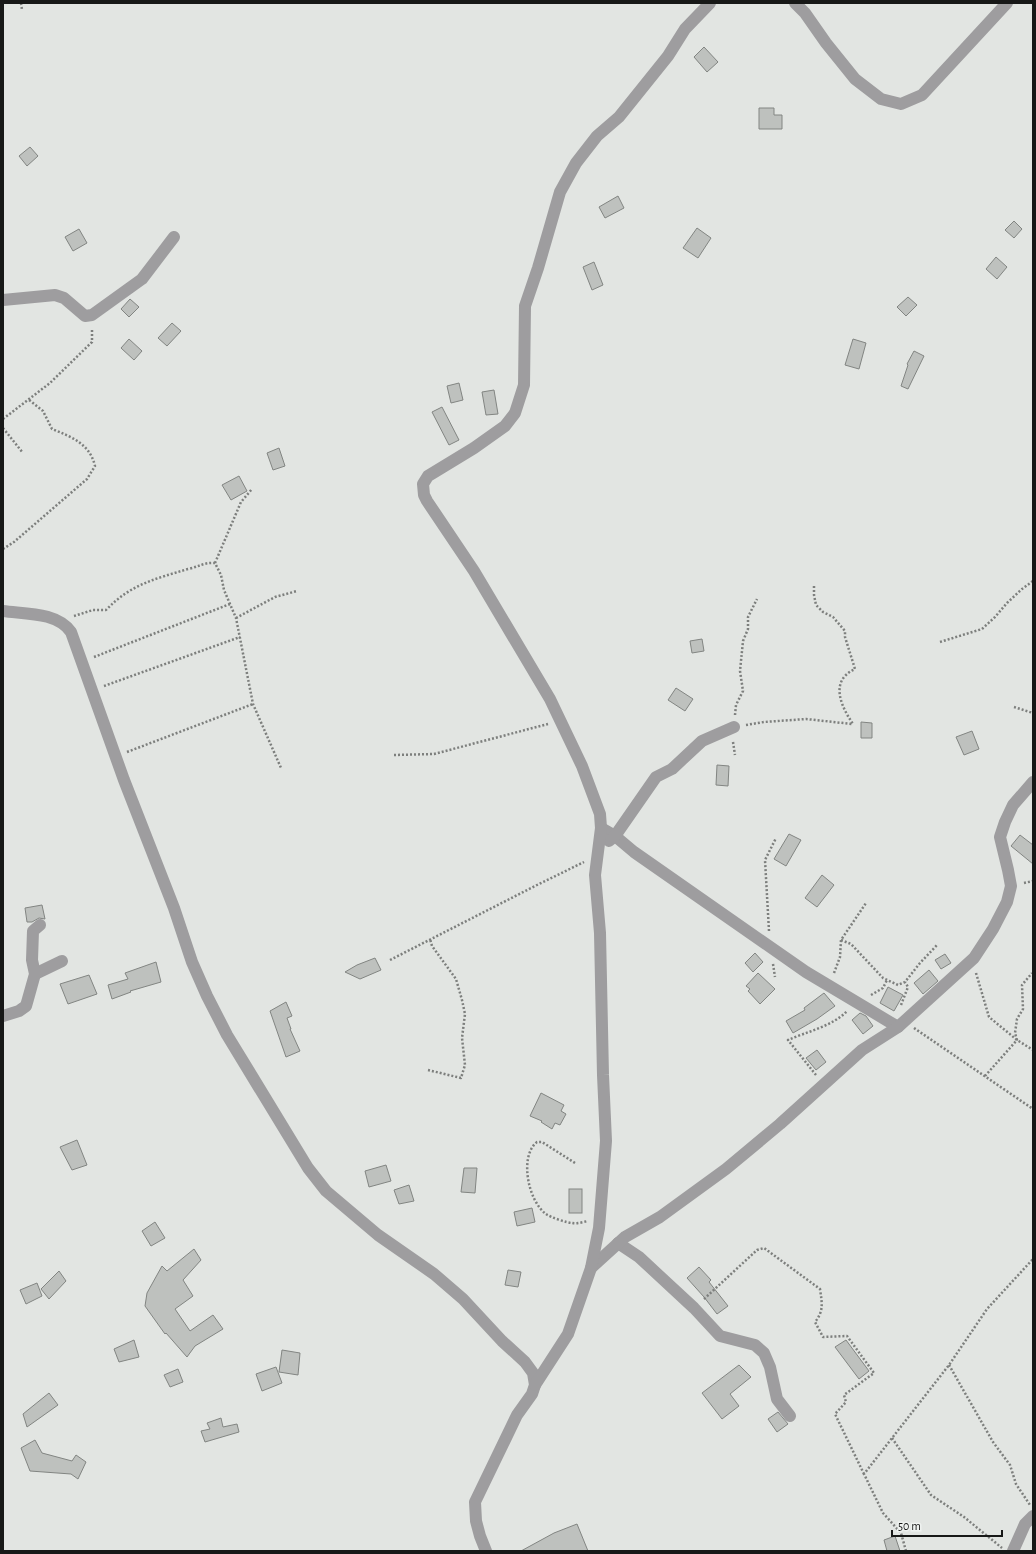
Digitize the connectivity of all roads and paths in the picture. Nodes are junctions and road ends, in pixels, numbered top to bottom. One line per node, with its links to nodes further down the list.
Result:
1 (21, 3): 5 (path)
2 (710, 3): 31 (street)
3 (795, 3): 4 (street)
4 (1007, 3)
5 (22, 10)
6 (174, 237): 8 (street)
7 (3, 300): 8 (street)
8 (85, 316): 9 (path)
9 (28, 399): 10 (path); 14 (path)
10 (3, 419)
11 (3, 428): 12 (path)
12 (23, 453)
13 (252, 489): 15 (path)
14 (3, 549)
15 (215, 563): 20 (path); 23 (path)
16 (1033, 582): 25 (path)
17 (814, 586): 32 (path)
18 (297, 591): 22 (path)
19 (757, 599): 32 (path)
20 (230, 604): 22 (path); 26 (path)
21 (3, 611): 23 (street)
22 (236, 618): 24 (path)
23 (60, 620): 26 (street)
24 (240, 637): 27 (path); 28 (path)
25 (940, 642)
26 (82, 661): 27 (street)
27 (92, 690): 35 (street)
28 (254, 704): 35 (path); 36 (path)
29 (1014, 707): 30 (path)
30 (1033, 713)
31 (560, 721): 33 (path); 38 (street)
32 (734, 727): 34 (path); 39 (street)
33 (394, 755)
34 (735, 755)
35 (116, 756): 73 (street)
36 (281, 768)
37 (1033, 782): 48 (street)
38 (601, 828): 39 (street); 41 (street)
39 (615, 836): 41 (street); 47 (street)
40 (776, 838): 47 (path)
41 (599, 854): 44 (path); 67 (street)
42 (866, 903): 45 (path)
43 (40, 924): 52 (street)
44 (430, 939): 49 (path); 62 (path)
45 (842, 940): 54 (path); 56 (path)
46 (938, 944): 55 (path)
47 (770, 946): 53 (path); 56 (street)
48 (974, 958): 59 (street); 60 (path)
49 (390, 960)
50 (62, 961): 52 (street)
51 (1032, 973): 60 (path)
52 (35, 974): 58 (street)
53 (775, 977)
54 (887, 980): 55 (path); 57 (path)
55 (905, 982): 59 (path)
56 (835, 989): 57 (street)
57 (858, 1003): 59 (street); 64 (path)
58 (3, 1016)
59 (901, 1024): 63 (path); 64 (street)
60 (1017, 1040): 61 (path); 63 (path)
61 (1033, 1050)
62 (428, 1070)
63 (985, 1076): 65 (path)
64 (823, 1084): 68 (street)
65 (1033, 1109)
66 (575, 1163): 67 (path)
67 (600, 1220): 70 (street)
68 (618, 1243): 70 (street); 71 (street)
69 (1033, 1259): 72 (path)
70 (591, 1268): 73 (street)
71 (694, 1308): 74 (street); 76 (path)
72 (949, 1365): 75 (path); 77 (path)
73 (535, 1385): 79 (street)
74 (790, 1416)
75 (892, 1438): 76 (path); 81 (path)
76 (864, 1474): 80 (path)
77 (1033, 1508)
78 (1033, 1516): 82 (street)
79 (486, 1551)
80 (906, 1551)
81 (1005, 1551)
82 (1013, 1551)

